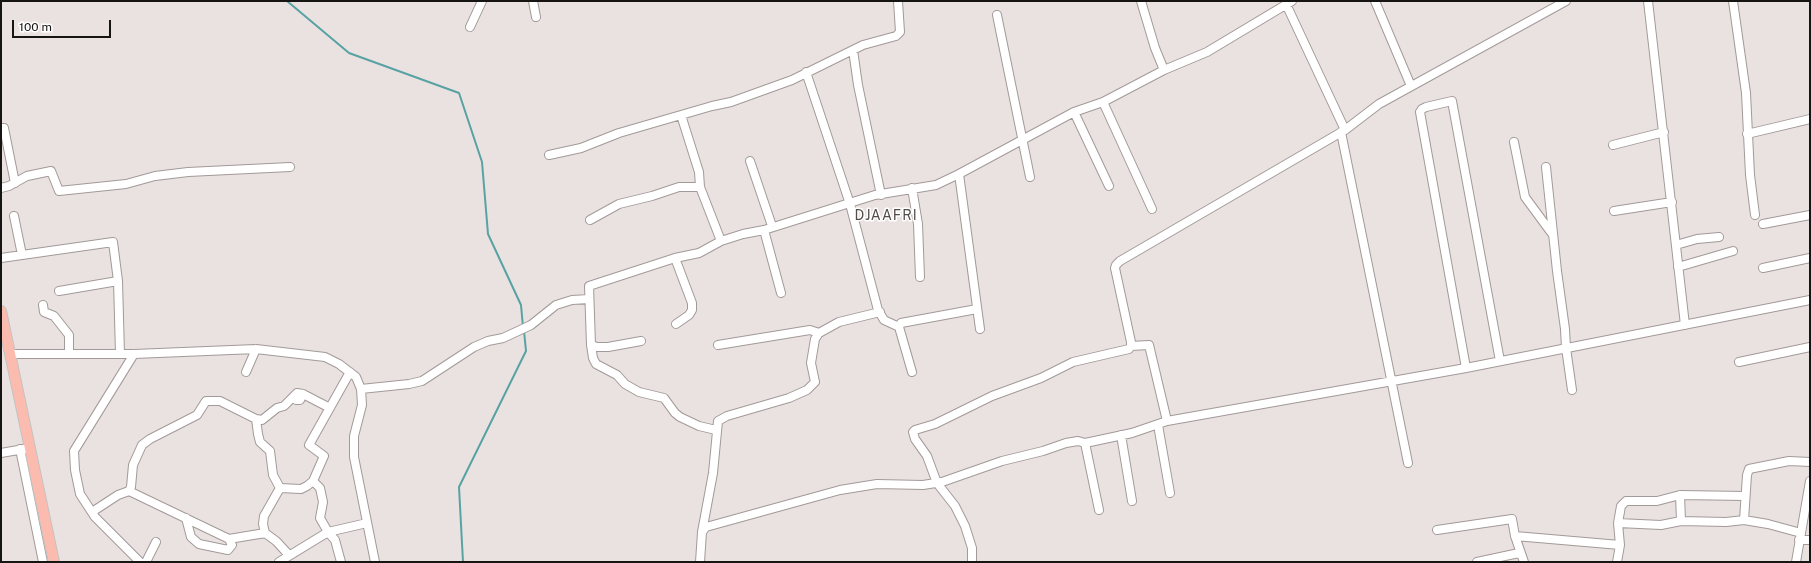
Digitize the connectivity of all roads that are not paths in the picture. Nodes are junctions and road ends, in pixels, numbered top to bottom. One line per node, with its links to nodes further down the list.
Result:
1 (482, 1): 12 (street)
2 (533, 1): 11 (street)
3 (898, 1): 13 (street)
4 (1140, 1): 14 (street)
5 (1375, 1): 16 (street)
6 (1566, 1): 16 (street)
7 (1648, 1): 23 (street)
8 (1733, 1): 24 (street)
9 (1289, 2): 14 (street); 22 (street)
10 (997, 15): 25 (street)
11 (536, 16)
12 (470, 27)
13 (853, 50): 15 (street); 39 (street)
14 (1164, 70): 17 (street)
15 (806, 72): 19 (street); 41 (street)
16 (1411, 86): 22 (street)
17 (1103, 102): 18 (street); 42 (street)
18 (1074, 112): 25 (street); 35 (street)
19 (681, 115): 28 (street); 36 (street)
20 (1810, 119): 24 (street)
21 (1, 128): 34 (street)
22 (1343, 131): 79 (street); 93 (street)
23 (1664, 132): 27 (street); 40 (street)
24 (1747, 134): 44 (street)
25 (1022, 140): 32 (street); 33 (street)
26 (1514, 142): 50 (street)
27 (1613, 145)
28 (549, 155)
29 (750, 161): 49 (street)
30 (290, 167): 34 (street)
31 (1546, 167): 50 (street)
32 (959, 174): 38 (street); 68 (street)
33 (1030, 177)
34 (15, 183): 37 (street)
35 (1109, 186)
36 (700, 187): 47 (street); 52 (street)
37 (1, 188)
38 (912, 188): 39 (street); 61 (street)
39 (881, 195): 41 (street)
40 (1672, 202): 43 (street); 53 (street)
41 (850, 204): 49 (street); 70 (street)
42 (1152, 209)
43 (1614, 211)
44 (1754, 215)
45 (1810, 215): 48 (street)
46 (14, 216): 55 (street)
47 (590, 220)
48 (1763, 224)
49 (768, 228): 52 (street); 64 (street)
50 (1552, 235): 82 (street)
51 (1719, 237): 53 (street)
52 (721, 242): 57 (street)
53 (1676, 245): 59 (street)
54 (1733, 252): 59 (street)
55 (22, 255): 56 (street); 62 (street)
56 (1, 258)
57 (675, 258): 65 (street); 71 (street)
58 (1810, 258): 60 (street)
59 (1678, 267): 72 (street)
60 (1762, 268)
61 (920, 277)
62 (118, 281): 63 (street); 85 (street)
63 (60, 292)
64 (781, 293)
65 (589, 298): 77 (street); 94 (street)
66 (1810, 300): 72 (street)
67 (44, 305): 84 (street)
68 (977, 309): 73 (street); 74 (street)
69 (1, 311): 81 (main road)
70 (880, 312): 73 (street); 75 (street)
71 (676, 324)
72 (1685, 325): 82 (street)
73 (899, 326): 92 (street)
74 (980, 329)
75 (819, 333): 78 (street); 100 (street)
76 (641, 341): 77 (street)
77 (592, 345): 100 (street)
78 (718, 345)
79 (1131, 346): 98 (street); 109 (street)
80 (1810, 347): 88 (street)
81 (6, 348): 84 (street); 103 (main road)
82 (1566, 348): 87 (street); 95 (street)
83 (256, 349): 86 (street); 90 (street); 91 (street)
84 (69, 354): 85 (street)
85 (120, 354): 86 (street)
86 (134, 354): 117 (street)
87 (1500, 361): 89 (street); 89 (street)
88 (1739, 362)
89 (1466, 368): 93 (street)
90 (246, 372)
91 (350, 372): 94 (street); 96 (street)
92 (912, 372)
93 (1391, 382): 98 (street); 106 (street)
94 (361, 389): 121 (street)
95 (1572, 390)
96 (330, 408): 97 (street); 107 (street)
97 (256, 419): 110 (street); 111 (street)
98 (1167, 421): 99 (street)
99 (1158, 425): 101 (street); 112 (street)
100 (716, 430): 125 (street)
101 (1121, 435): 102 (street); 115 (street)
102 (1085, 443): 109 (street); 116 (street)
103 (24, 449): 104 (street); 135 (street); 136 (main road)
104 (1, 453)
105 (1810, 462): 114 (street)
106 (1408, 463)
107 (313, 481): 110 (street); 124 (street)
108 (1810, 481): 128 (street)
109 (937, 483): 125 (street); 143 (street)
110 (280, 488): 126 (street)
111 (129, 491): 117 (street); 118 (street)
112 (1170, 493)
113 (1680, 495): 114 (street); 120 (street); 122 (street)
114 (1745, 496): 119 (street)
115 (1132, 501)
116 (1099, 510)
117 (92, 512): 137 (street)
118 (186, 518): 129 (street); 129 (street)
119 (1744, 520): 120 (street); 128 (street)
120 (1681, 521): 122 (street)
121 (367, 523): 124 (street); 141 (street)
122 (1618, 523): 132 (street)
123 (1437, 530): 127 (street)
124 (328, 532): 134 (street); 140 (street)
125 (702, 532): 142 (street)
126 (265, 533): 129 (street); 134 (street)
127 (1515, 536): 132 (street); 133 (street)
128 (1800, 536): 130 (street); 147 (street)
129 (228, 539)
130 (1810, 540)
131 (156, 542): 138 (street)
132 (1620, 545): 146 (street)
133 (1519, 553): 144 (street); 145 (street)
134 (289, 555): 139 (street)
135 (43, 562)
136 (54, 562)
137 (140, 562)
138 (146, 562)
139 (279, 562)
140 (341, 562)
141 (375, 562)
142 (700, 562)
143 (972, 562)
144 (1478, 562)
145 (1524, 562)
146 (1617, 562)
147 (1796, 562)

